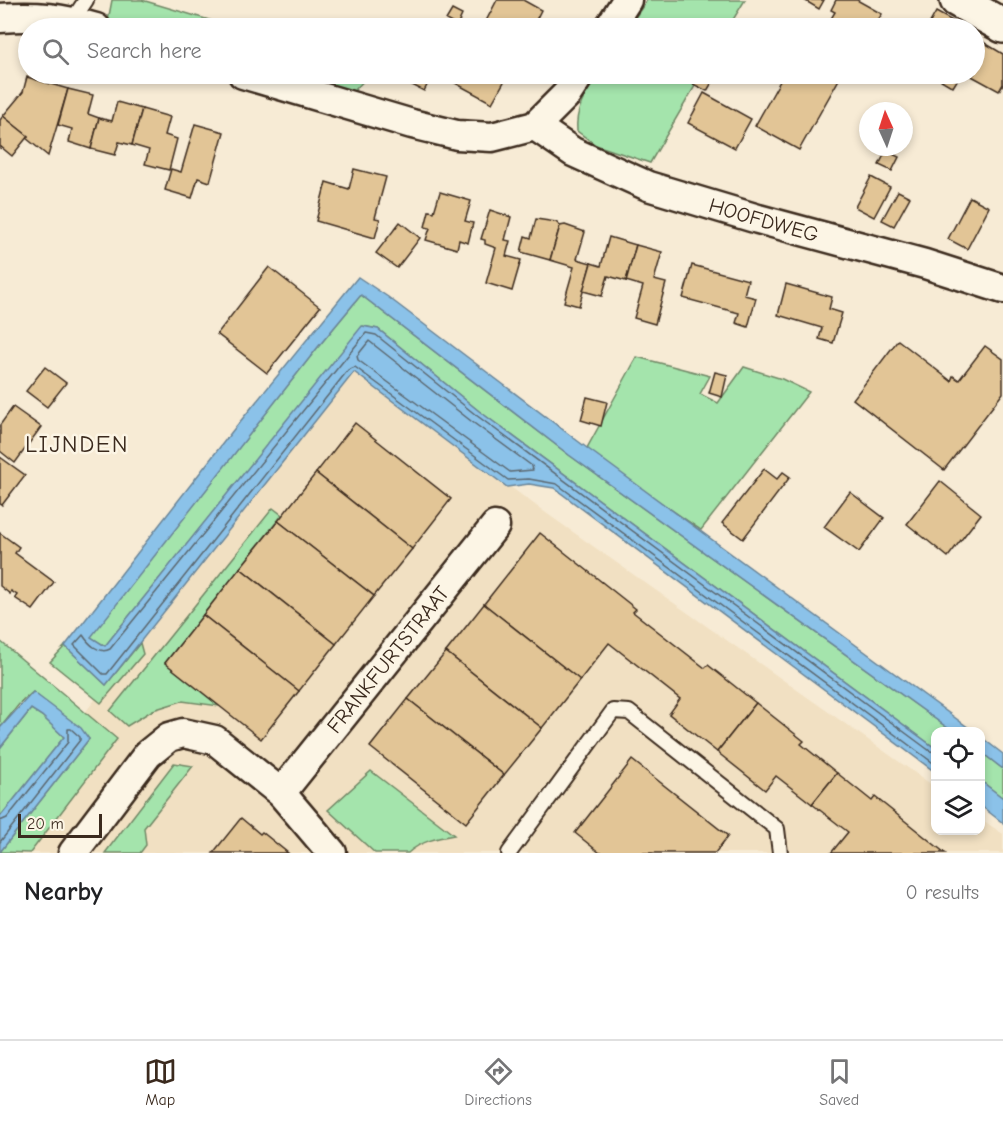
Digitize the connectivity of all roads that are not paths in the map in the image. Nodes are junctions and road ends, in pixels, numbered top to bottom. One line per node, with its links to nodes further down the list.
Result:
1 (627, 0): 5 (street)
2 (957, 0): 6 (street)
3 (85, 17): 4 (street)
4 (0, 18)
5 (615, 18)
6 (1003, 26)
7 (277, 84): 9 (street)
8 (574, 84): 9 (street)
9 (535, 126): 10 (street, HOOFDWEG)
10 (1003, 289)
11 (495, 526): 12 (street, FRANKFURTSTRAAT)
12 (281, 793): 13 (street); 14 (street)
13 (73, 853)
14 (332, 853)
15 (509, 853): 16 (lane)
16 (780, 853)

